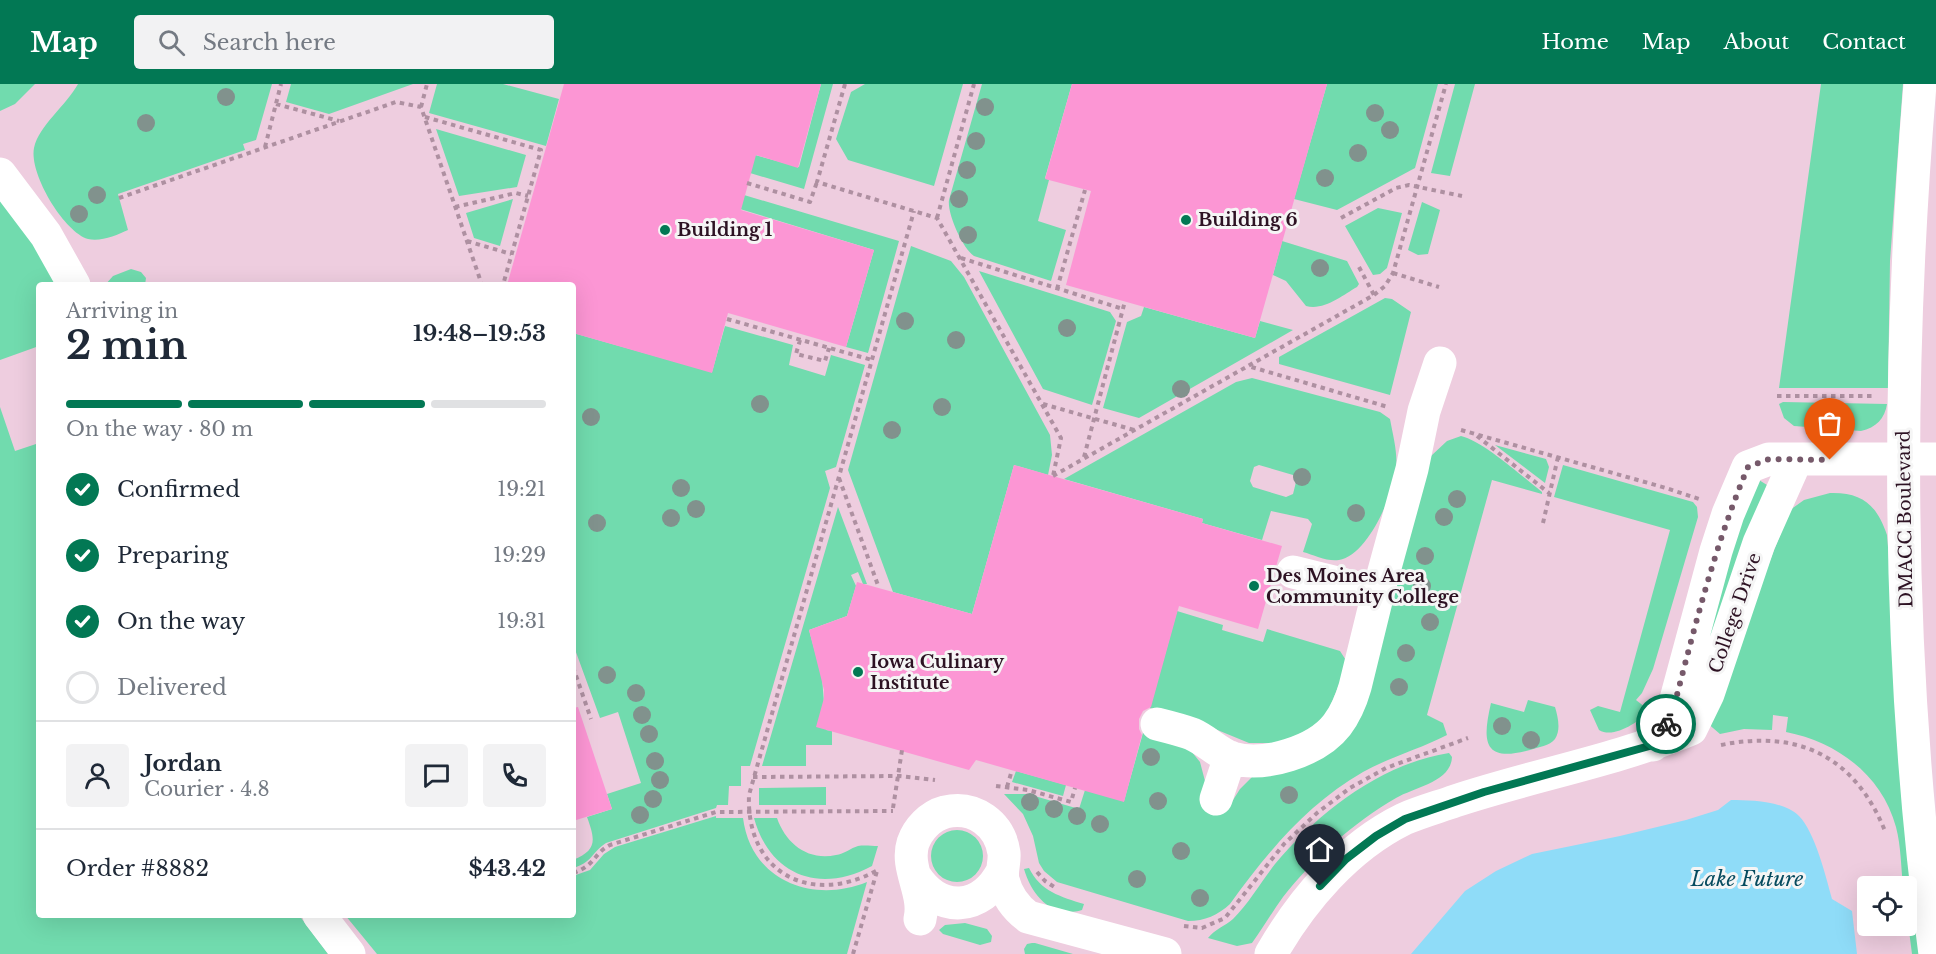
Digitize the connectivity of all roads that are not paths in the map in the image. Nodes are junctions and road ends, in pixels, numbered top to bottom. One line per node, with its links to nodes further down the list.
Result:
1 (1920, 84): 5 (street, DMACC Boulevard)
2 (0, 174): 3 (street)
3 (72, 282)
4 (1440, 363): 9 (street)
5 (1904, 459): 6 (street, College Drive); 7 (street, College Drive); 21 (street, DMACC Boulevard)
6 (1936, 459)
7 (1796, 460): 11 (street, College Drive); 11 (street, College Drive)
8 (1293, 572): 9 (street)
9 (1378, 593): 12 (street)
10 (1157, 723): 12 (street)
11 (1653, 745): 20 (street)
12 (1230, 758): 13 (street)
13 (1216, 799)
14 (1002, 872): 15 (street); 15 (street); 17 (street)
15 (960, 903): 17 (street)
16 (321, 918): 18 (street)
17 (1028, 918): 19 (street)
18 (349, 954)
19 (1165, 954)
20 (1271, 954)
21 (1935, 954)

